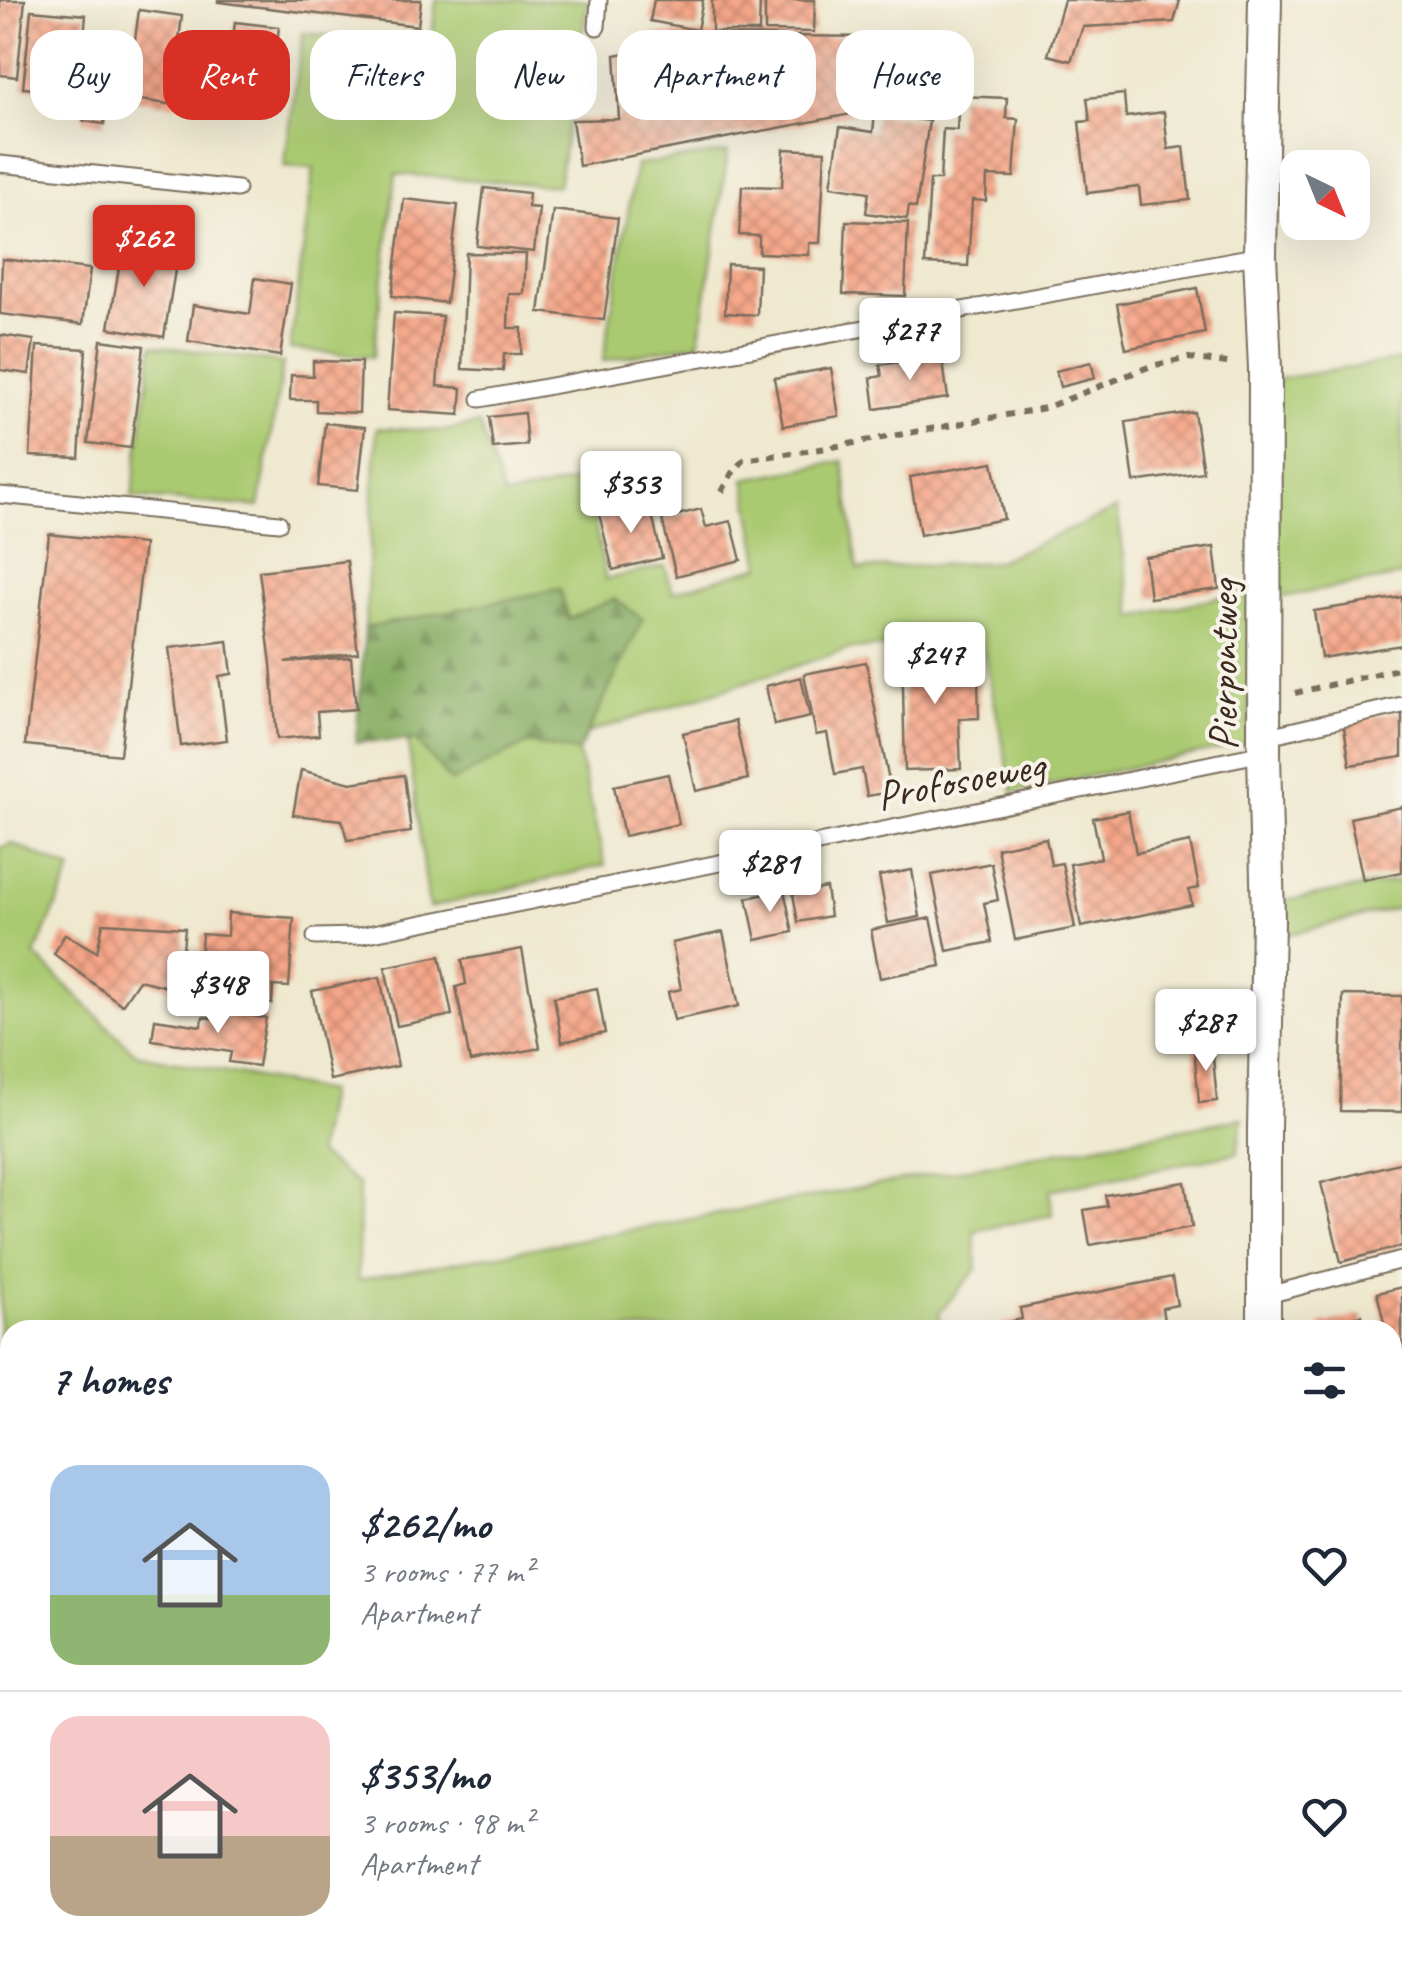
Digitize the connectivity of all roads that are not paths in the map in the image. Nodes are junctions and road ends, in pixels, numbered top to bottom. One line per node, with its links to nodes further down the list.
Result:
1 (600, 0): 3 (lane)
2 (1265, 0): 6 (street, Pierpontweg)
3 (597, 27)
4 (0, 164): 5 (lane)
5 (237, 189)
6 (1260, 254): 7 (lane); 11 (street, Pierpontweg)
7 (480, 400)
8 (0, 495): 9 (lane)
9 (280, 523)
10 (1402, 705): 11 (lane, Profosoeweg)
11 (1264, 745): 12 (lane, Profosoeweg); 14 (street, Pierpontweg)
12 (315, 937)
13 (1402, 1260): 14 (lane)
14 (1264, 1296): 15 (street, Pierpontweg)
15 (1264, 1320)

